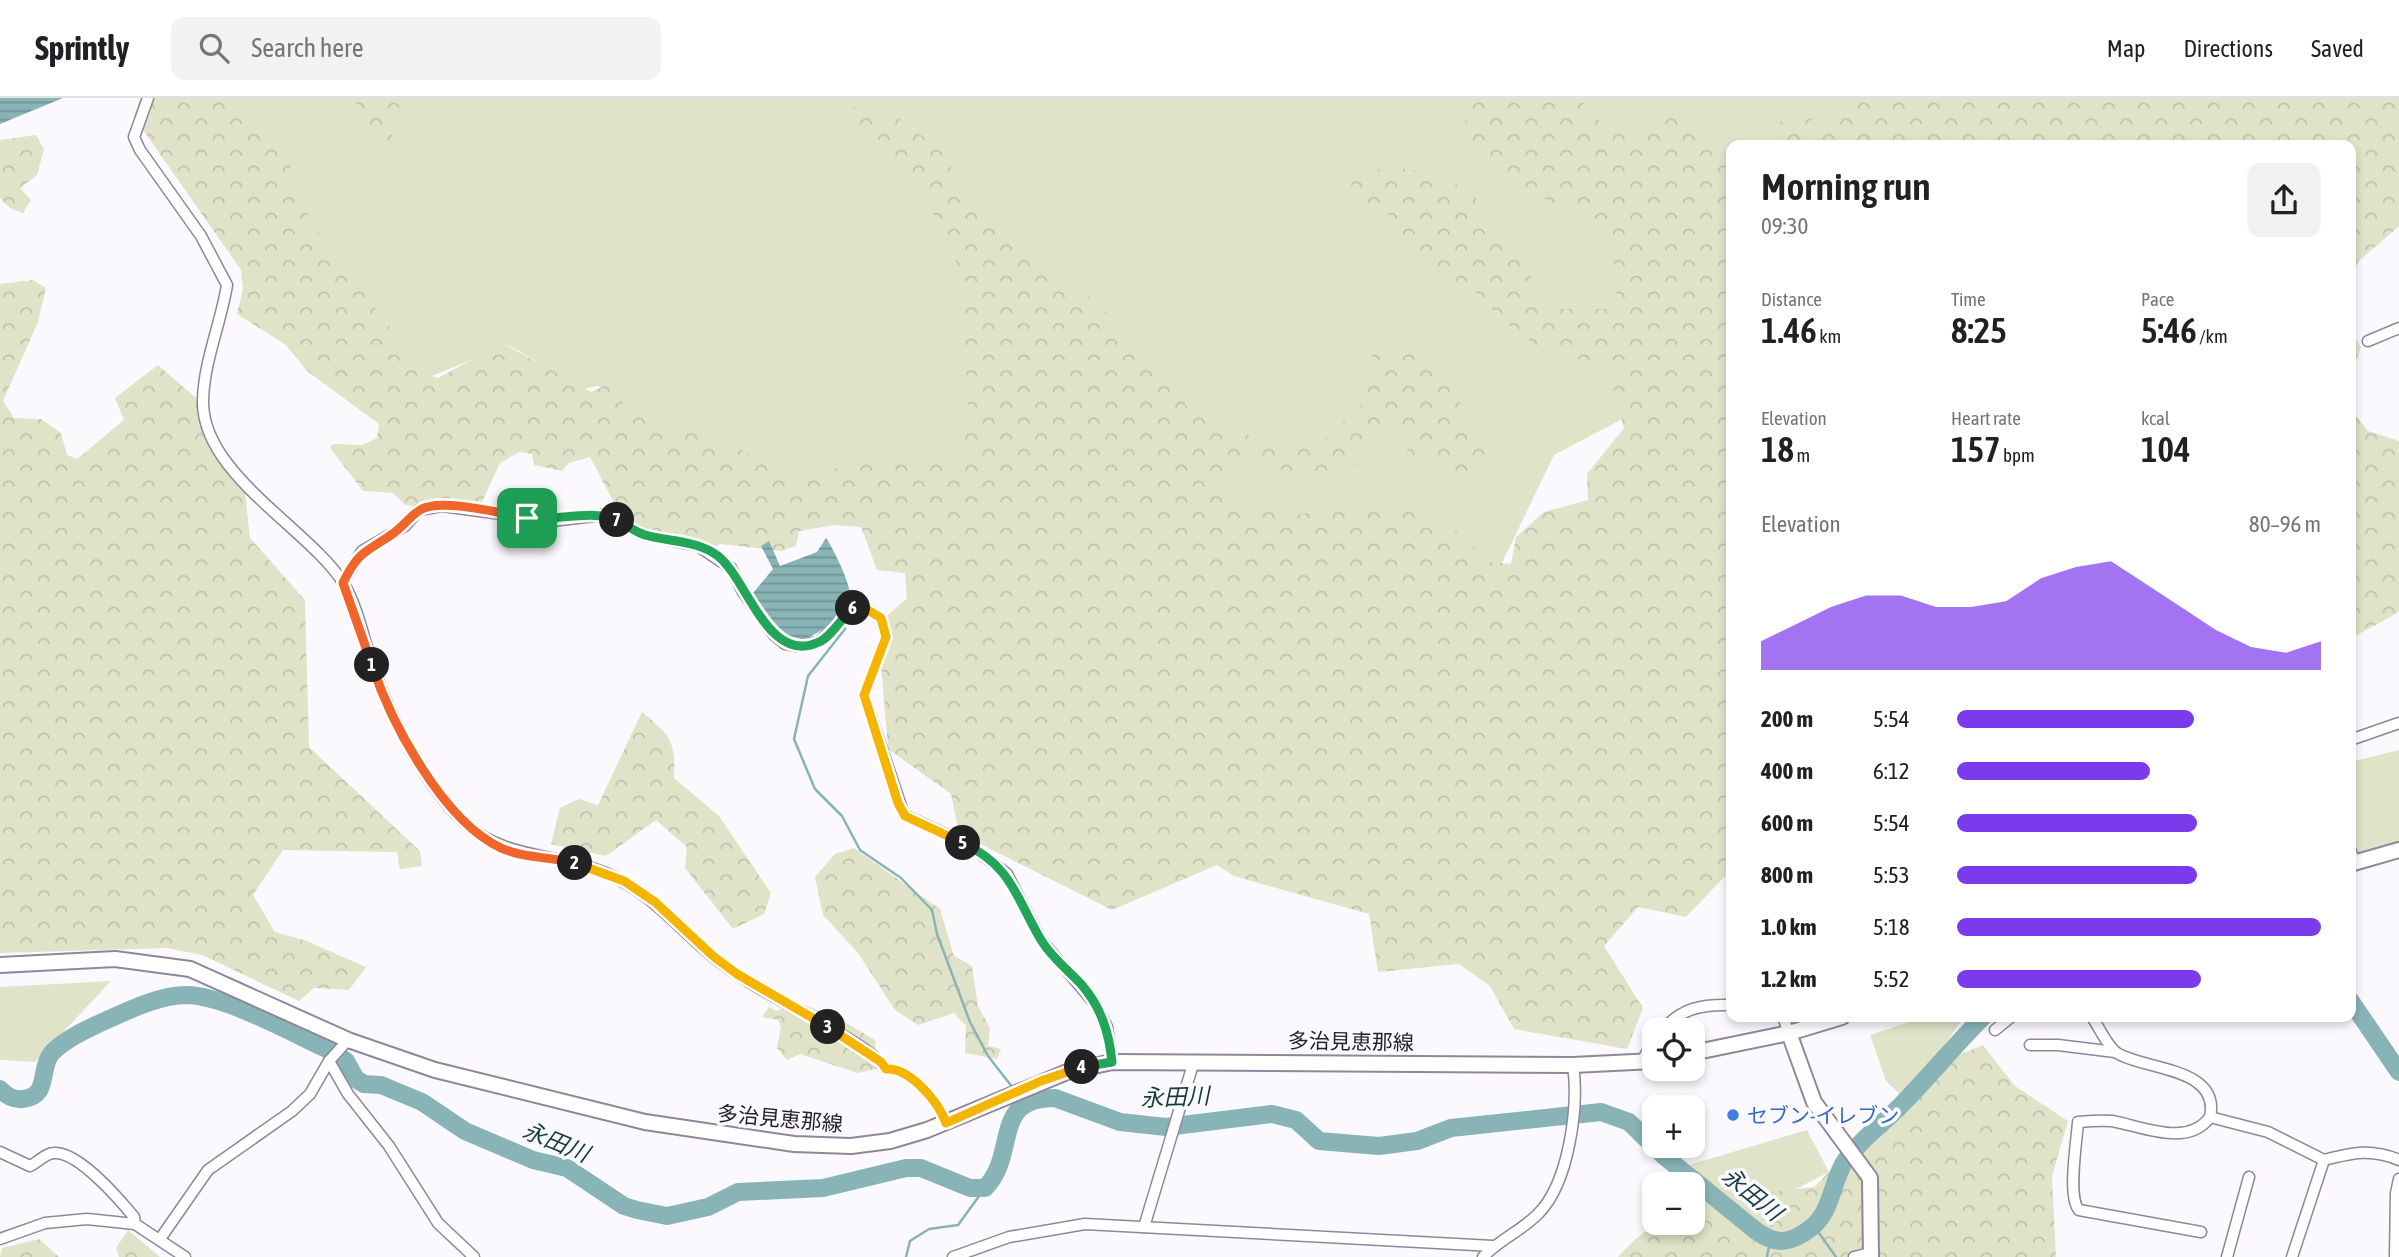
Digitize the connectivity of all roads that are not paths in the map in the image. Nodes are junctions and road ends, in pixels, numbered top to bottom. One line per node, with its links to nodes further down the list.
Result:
1 (148, 98): 4 (street)
2 (2399, 328): 3 (street)
3 (2368, 341)
4 (343, 583): 24 (street); 28 (street)
5 (2399, 723): 6 (street)
6 (2356, 738)
7 (2399, 850): 8 (main road)
8 (2356, 858)
9 (0, 965): 18 (main road, 多治見恵那線)
10 (1726, 1005): 11 (street)
11 (1672, 1018)
12 (1785, 1022): 17 (street)
13 (1824, 1022): 17 (main road)
14 (2005, 1022): 16 (street)
15 (2095, 1022): 21 (street)
16 (1995, 1030)
17 (1789, 1032): 20 (main road); 40 (main road)
18 (348, 1041): 22 (street); 28 (main road, 多治見恵那線)
19 (2030, 1045): 21 (street)
20 (1705, 1050)
21 (2115, 1052): 27 (street)
22 (329, 1061): 38 (street); 42 (street)
23 (1194, 1061): 24 (main road, 多治見恵那線); 26 (main road, 多治見恵那線); 35 (street)
24 (1112, 1062): 28 (main road, 多治見恵那線)
25 (1642, 1062): 26 (main road, 多治見恵那線)
26 (1573, 1065): 39 (street)
27 (2210, 1117): 30 (street); 36 (street)
28 (946, 1123)
29 (0, 1152): 34 (street)
30 (2324, 1160): 31 (street); 47 (street)
31 (2399, 1160)
32 (2249, 1177): 46 (street)
33 (2399, 1179): 48 (street)
34 (135, 1224): 37 (street); 38 (street)
35 (1144, 1227): 39 (street); 43 (street)
36 (2202, 1232)
37 (0, 1238)
38 (160, 1239): 41 (street)
39 (1493, 1247): 44 (street)
40 (1870, 1255): 45 (street)
41 (186, 1257)
42 (474, 1257)
43 (953, 1257)
44 (1482, 1257)
45 (1854, 1257)
46 (2227, 1257)
47 (2292, 1257)
48 (2395, 1257)

